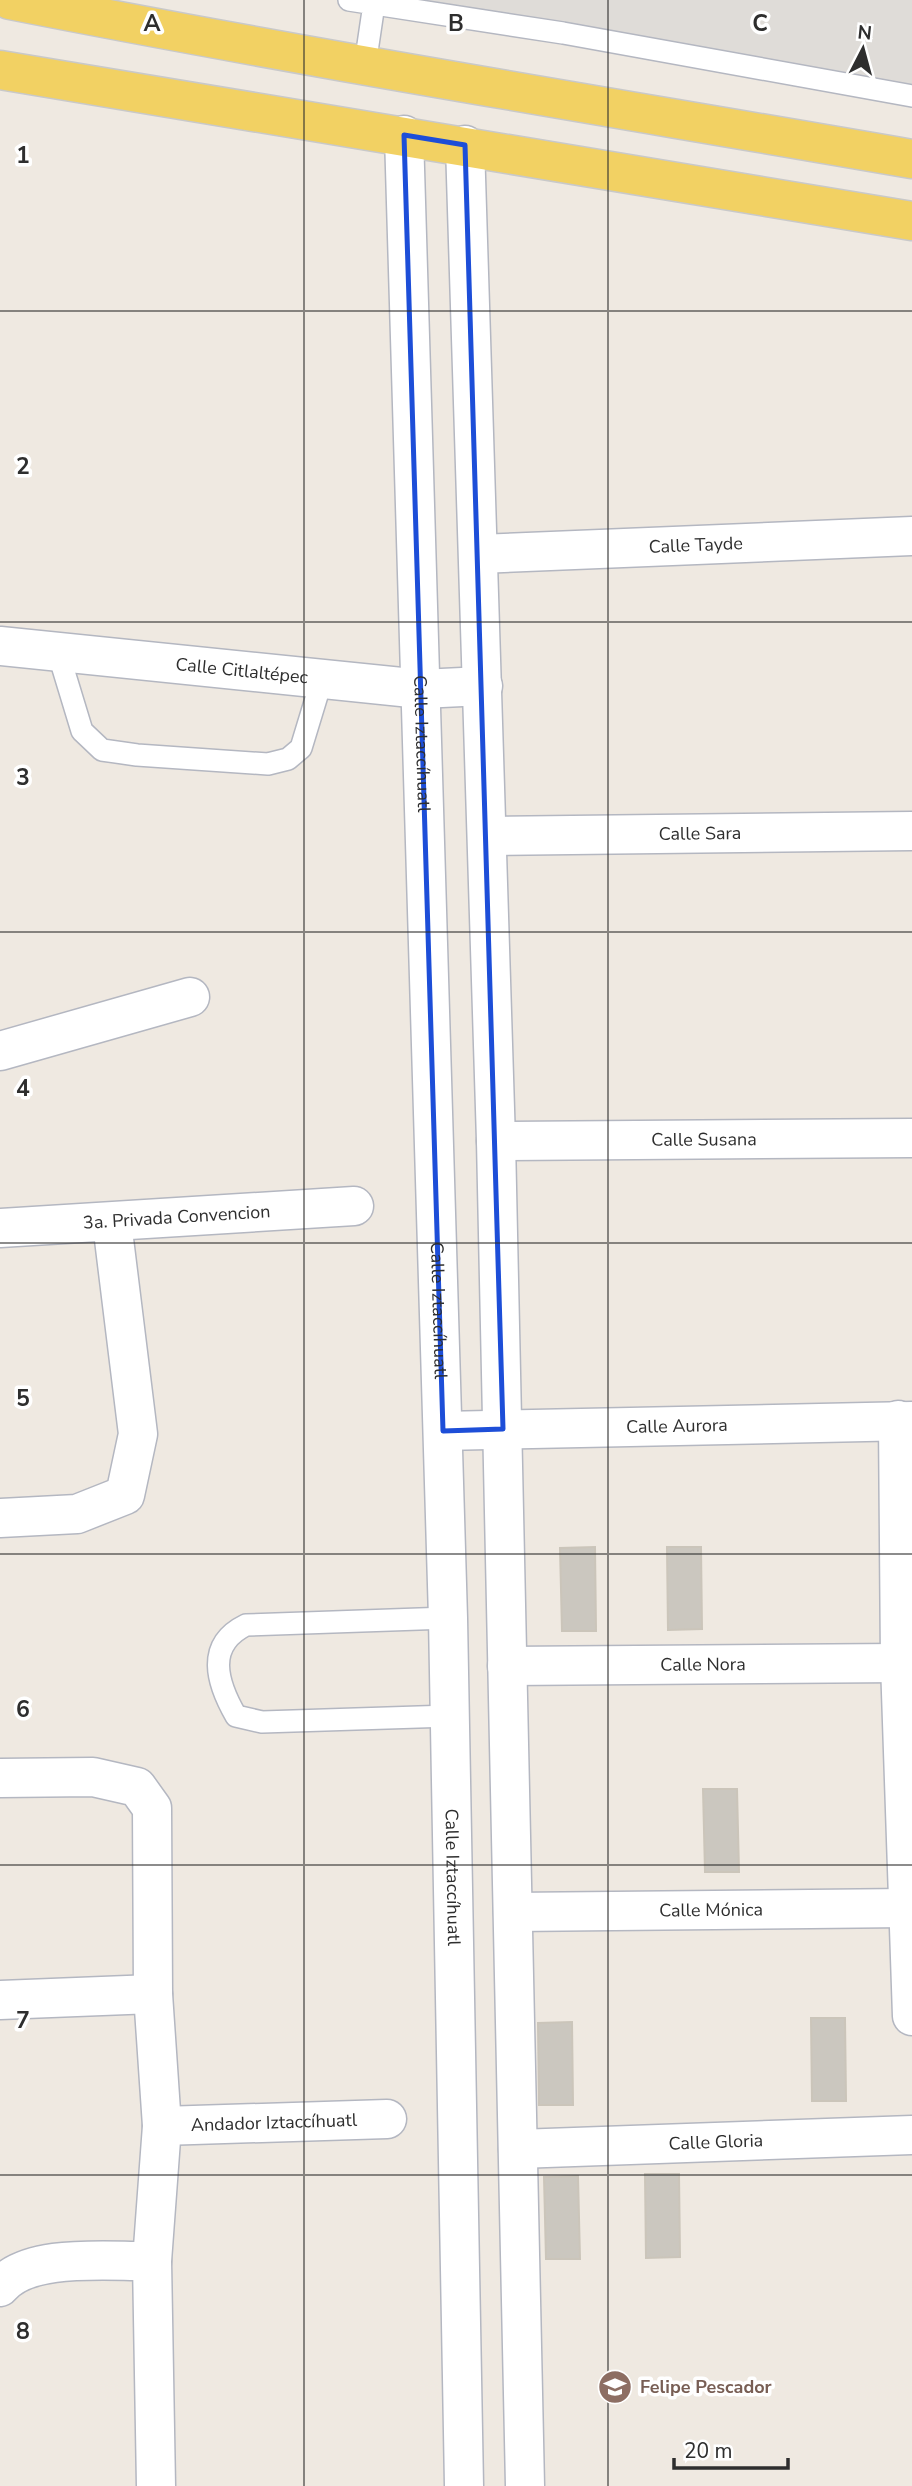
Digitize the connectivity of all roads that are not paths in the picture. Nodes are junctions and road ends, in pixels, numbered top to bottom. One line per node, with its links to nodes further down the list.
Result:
1 (10, 0): 4 (main road)
2 (348, 0): 3 (lane)
3 (374, 4): 4 (lane); 6 (lane)
4 (365, 65): 9 (main road)
5 (0, 70): 7 (main road)
6 (912, 96)
7 (404, 135): 8 (main road); 17 (street, Calle Iztaccíhuatl)
8 (465, 145): 10 (main road); 12 (street)
9 (912, 159)
10 (912, 221)
11 (912, 536): 12 (street, Calle Tayde)
12 (479, 554): 16 (street)
13 (0, 646): 14 (street, Calle Citlaltépec)
14 (58, 652): 15 (street, Calle Citlaltépec); 15 (lane)
15 (322, 679): 17 (street, Calle Citlaltépec)
16 (484, 686): 17 (street, Calle Citlaltépec); 19 (street)
17 (421, 689): 29 (street, Calle Iztaccíhuatl)
18 (912, 831): 19 (street, Calle Sara)
19 (488, 836): 23 (street)
20 (190, 997): 21 (street)
21 (0, 1051)
22 (912, 1138): 23 (street, Calle Susana)
23 (496, 1141): 28 (street)
24 (354, 1206): 25 (street, 3a. Privada Convencion)
25 (112, 1223): 26 (street, 3a. Privada Convencion); 30 (street)
26 (0, 1228)
27 (905, 1421): 28 (street, Calle Aurora); 32 (street)
28 (503, 1429): 29 (street, Calle Aurora); 33 (street)
29 (443, 1431): 31 (street, Calle Iztaccíhuatl)
30 (0, 1518)
31 (448, 1618): 34 (street, Calle Iztaccíhuatl); 34 (lane)
32 (900, 1663): 33 (street, Calle Nora); 36 (street)
33 (508, 1666): 37 (street)
34 (450, 1716): 48 (street, Calle Iztaccíhuatl)
35 (0, 1778): 38 (street)
36 (907, 1908): 37 (street, Calle Mónica); 40 (street)
37 (513, 1912): 44 (street)
38 (153, 1994): 39 (street); 42 (street)
39 (0, 2000)
40 (912, 2016)
41 (387, 2119): 42 (street, Andador Iztaccíhuatl)
42 (162, 2126): 45 (street)
43 (912, 2136): 44 (street, Calle Gloria)
44 (518, 2149): 49 (street)
45 (152, 2261): 46 (street); 47 (street)
46 (0, 2287)
47 (156, 2486)
48 (464, 2486)
49 (525, 2486)

